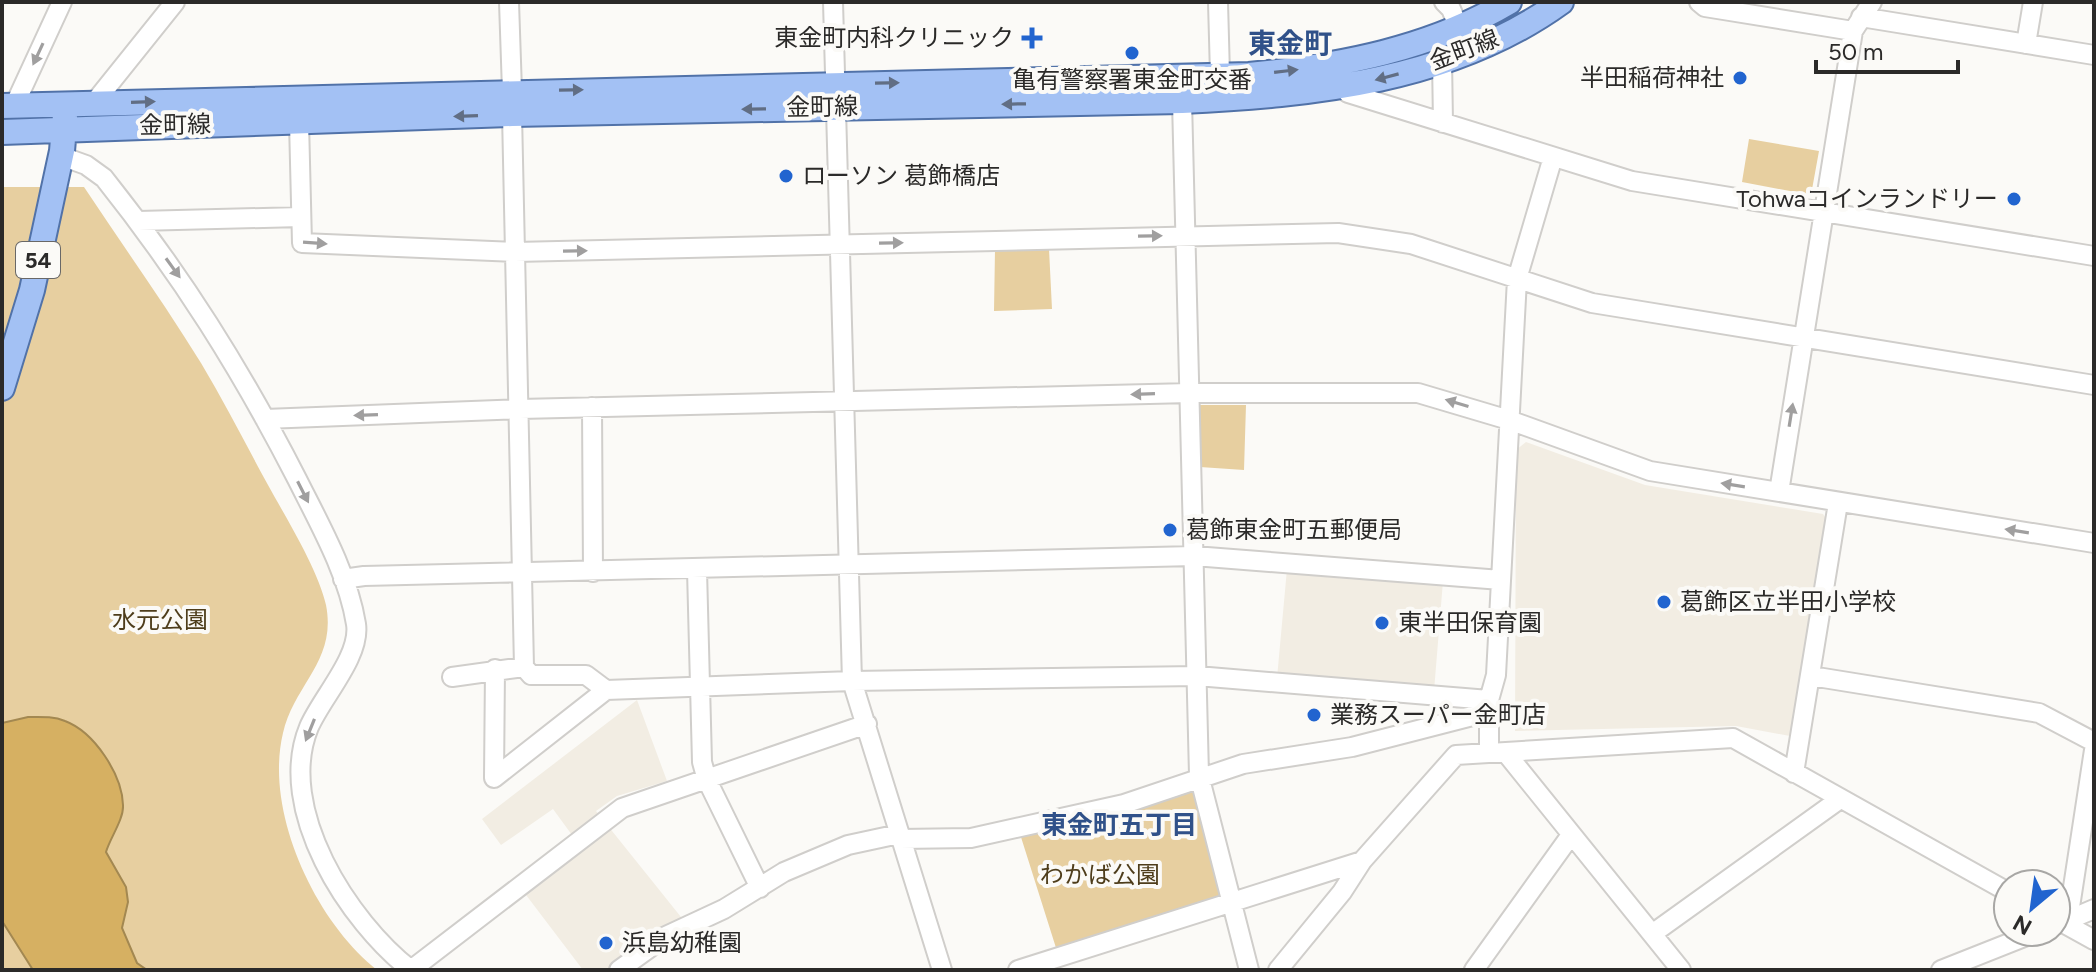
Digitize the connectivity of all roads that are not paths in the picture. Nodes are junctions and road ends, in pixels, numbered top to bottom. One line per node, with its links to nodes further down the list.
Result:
1 (62, 2): 24 (street, one-way to 24)
2 (175, 2): 21 (street)
3 (509, 2): 22 (street)
4 (833, 2): 19 (street)
5 (1218, 2): 17 (street)
6 (1444, 2): 12 (street)
7 (1509, 2): 12 (main road, 金町線)
8 (1561, 2): 15 (main road, 金町線)
9 (1699, 2): 11 (street)
10 (2033, 2): 13 (street)
11 (1862, 17): 13 (street); 31 (street)
12 (1459, 28): 16 (main road, 金町線)
13 (2026, 44): 14 (street)
14 (2094, 55)
15 (1442, 59): 18 (main road, 金町線, one-way to 18); 26 (street)
16 (1339, 64): 17 (main road, 金町線, one-way to 16); 18 (street)
17 (1220, 75): 19 (main road, 金町線, one-way to 17)
18 (1344, 88): 20 (main road, 金町線); 26 (street)
19 (836, 96): 20 (main road, 金町線, one-way to 19); 22 (main road, 金町線); 35 (street)
20 (1182, 101): 34 (street)
21 (94, 103): 22 (main road, 金町線, one-way to 22); 23 (main road, 金町線)
22 (512, 103): 25 (main road, 金町線, one-way to 25); 36 (street)
23 (65, 104): 24 (main road, 金町線); 27 (main road, 54)
24 (8, 106)
25 (299, 122): 27 (main road, 金町線); 32 (street)
26 (1443, 123): 30 (street)
27 (66, 129): 28 (main road, 金町線); 29 (main road, 54)
28 (2, 132)
29 (61, 156): 33 (street); 41 (main road, 54)
30 (1553, 157): 31 (street); 38 (street)
31 (1825, 213): 37 (street); 39 (street)
32 (301, 217): 33 (street); 36 (street, one-way to 36)
33 (138, 221): 46 (street, one-way to 46)
34 (1186, 235): 35 (street, one-way to 34); 38 (street); 42 (street)
35 (841, 244): 36 (street, one-way to 35); 43 (street)
36 (515, 252): 45 (street)
37 (2094, 256)
38 (1517, 279): 39 (street); 47 (street)
39 (1804, 338): 40 (street); 48 (street, one-way to 39)
40 (2094, 385)
41 (2, 388)
42 (1190, 393): 43 (street, one-way to 43); 47 (street, one-way to 42); 51 (street)
43 (845, 402): 44 (street); 52 (street)
44 (592, 407): 45 (street); 54 (street)
45 (520, 409): 46 (street, one-way to 46); 55 (street)
46 (265, 419): 56 (street, one-way to 56)
47 (1509, 420): 48 (street, one-way to 47); 57 (street)
48 (1779, 492): 49 (street)
49 (1838, 503): 50 (street, one-way to 49); 61 (street)
50 (2094, 543)
51 (1194, 556): 52 (street); 57 (street); 60 (street)
52 (847, 563): 53 (street); 63 (street)
53 (697, 570): 54 (street); 64 (street)
54 (593, 572): 55 (street)
55 (522, 573): 56 (street); 58 (street)
56 (343, 579): 88 (street, one-way to 88)
57 (1501, 580): 66 (street)
58 (524, 667): 59 (street); 65 (street)
59 (495, 669): 62 (street); 65 (street)
60 (1197, 676): 63 (street); 66 (street); 72 (street)
61 (1811, 676): 68 (street); 71 (street)
62 (452, 677)
63 (852, 681): 64 (street); 67 (street)
64 (701, 688): 65 (street); 73 (street)
65 (606, 690)
66 (1488, 706): 70 (street); 72 (street)
67 (867, 724): 73 (street); 76 (street)
68 (2094, 742)
69 (2094, 750): 78 (street)
70 (1497, 752): 71 (street); 75 (street); 77 (street)
71 (1794, 773): 74 (street)
72 (1199, 775): 76 (street); 81 (street)
73 (707, 780): 80 (street); 88 (street)
74 (1840, 799): 79 (street); 85 (street)
75 (1571, 835): 85 (street); 94 (street)
76 (900, 837): 80 (street); 90 (street)
77 (1362, 861): 81 (street); 93 (street)
78 (2071, 868)
79 (1992, 883)
80 (760, 888): 89 (street)
81 (1231, 903): 91 (street); 92 (street)
82 (2094, 909): 83 (street)
83 (2072, 917)
84 (2072, 928): 86 (street)
85 (1652, 934): 95 (street)
86 (2094, 940)
87 (1997, 948): 96 (street)
88 (411, 970)
89 (619, 970)
90 (942, 970)
91 (1018, 970)
92 (1249, 970)
93 (1278, 970)
94 (1474, 970)
95 (1681, 970)
96 (1941, 970)

